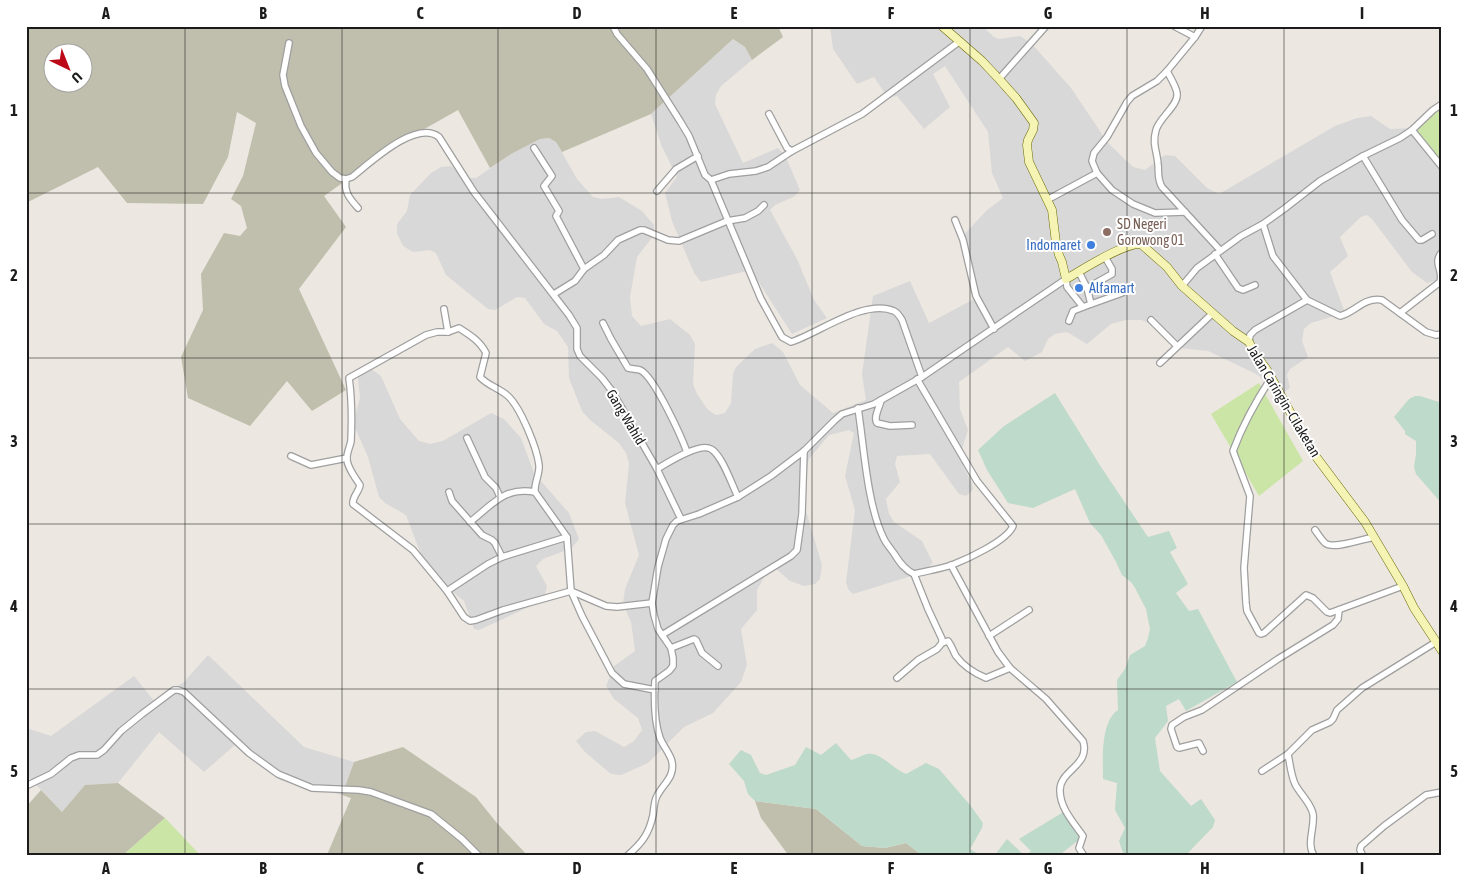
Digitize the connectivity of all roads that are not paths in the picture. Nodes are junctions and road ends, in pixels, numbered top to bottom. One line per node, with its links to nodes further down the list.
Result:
1 (613, 26): 16 (street)
2 (942, 26): 7 (street)
3 (1046, 26): 10 (street)
4 (1174, 26): 6 (street)
5 (1202, 26): 6 (street)
6 (1195, 37): 9 (street)
7 (960, 41): 10 (street); 15 (street)
8 (289, 43): 20 (street)
9 (1167, 71): 19 (street); 26 (street)
10 (999, 79): 23 (street)
11 (1442, 104): 13 (street)
12 (769, 114): 15 (street)
13 (1412, 130): 17 (street); 18 (street)
14 (534, 148): 34 (street)
15 (792, 151): 21 (street)
16 (698, 156): 21 (street); 22 (street)
17 (1363, 156): 29 (street); 30 (street)
18 (1442, 167)
19 (1097, 173): 23 (street); 26 (street)
20 (346, 179): 25 (street); 40 (street, Gang Wahid)
21 (712, 180): 27 (street)
22 (657, 191)
23 (1046, 200): 36 (street)
24 (764, 205): 27 (street)
25 (358, 208)
26 (1185, 212): 31 (street)
27 (727, 220): 34 (street); 57 (street)
28 (955, 220): 51 (street)
29 (1263, 224): 31 (street); 42 (street)
30 (1432, 234)
31 (1218, 252): 37 (street); 38 (street)
32 (1442, 252): 47 (street)
33 (1105, 257): 35 (street, Jalan Caringin–Cilaketan); 38 (street, Jalan Caringin–Cilaketan); 39 (street)
34 (584, 269): 40 (street)
35 (1079, 272): 36 (street, Jalan Caringin–Cilaketan); 39 (street)
36 (1066, 279): 44 (street); 51 (street)
37 (1255, 285)
38 (1182, 286): 46 (street, Jalan Caringin–Cilaketan)
39 (1086, 288): 43 (street)
40 (554, 294): 67 (street, Gang Wahid)
41 (1122, 294): 43 (street)
42 (1307, 300): 47 (street); 54 (street)
43 (1091, 304): 44 (street)
44 (1083, 307): 49 (street)
45 (444, 309): 52 (street)
46 (1213, 313): 54 (street, Jalan Caringin–Cilaketan); 55 (street)
47 (1400, 313): 53 (street)
48 (1151, 320): 55 (street)
49 (1069, 321)
50 (603, 323): 64 (street)
51 (994, 329): 57 (street)
52 (448, 332): 66 (street); 69 (street)
53 (1442, 334)
54 (1248, 342): 58 (street, Jalan Caringin–Cilaketan)
55 (1177, 346): 56 (street)
56 (1160, 363)
57 (920, 378): 59 (street); 78 (street)
58 (1271, 378): 76 (street, Jalan Caringin–Cilaketan); 85 (street)
59 (881, 400): 60 (street); 61 (street)
60 (858, 408): 63 (street); 79 (street)
61 (912, 425)
62 (467, 438): 70 (street)
63 (804, 450): 71 (street); 86 (street)
64 (687, 452): 67 (street); 71 (street)
65 (291, 456): 66 (street)
66 (347, 458): 82 (street)
67 (657, 469): 72 (street, Gang Wahid)
68 (449, 492): 73 (street)
69 (535, 492): 70 (street); 75 (street)
70 (500, 497): 73 (street)
71 (738, 497): 72 (street)
72 (681, 519): 83 (street)
73 (470, 522): 77 (street)
74 (1315, 530): 76 (street)
75 (567, 536): 77 (street); 81 (street)
76 (1374, 536): 80 (street, Jalan Caringin–Cilaketan)
77 (502, 556): 82 (street)
78 (951, 565): 79 (street); 87 (street)
79 (914, 574): 89 (street)
80 (1404, 586): 85 (street); 88 (street, Jalan Caringin–Cilaketan)
81 (571, 590): 82 (street); 83 (street); 95 (street)
82 (448, 591)
83 (652, 603): 86 (street)
84 (1030, 610): 87 (street)
85 (1338, 610): 96 (street)
86 (662, 635): 90 (street)
87 (989, 636): 93 (street)
88 (1436, 642): 91 (street, Jalan Caringin–Cilaketan); 97 (street)
89 (942, 643): 93 (street); 94 (street)
90 (671, 648): 92 (street); 95 (street)
91 (1442, 651)
92 (718, 666)
93 (1010, 668): 103 (street)
94 (897, 678)
95 (654, 690): 102 (street)
96 (1203, 752)
97 (1288, 754): 98 (street); 104 (street)
98 (1262, 771)
99 (26, 786): 101 (street)
100 (1442, 792): 105 (street)
101 (480, 856)
102 (627, 856)
103 (1084, 856)
104 (1314, 856)
105 (1363, 856)

